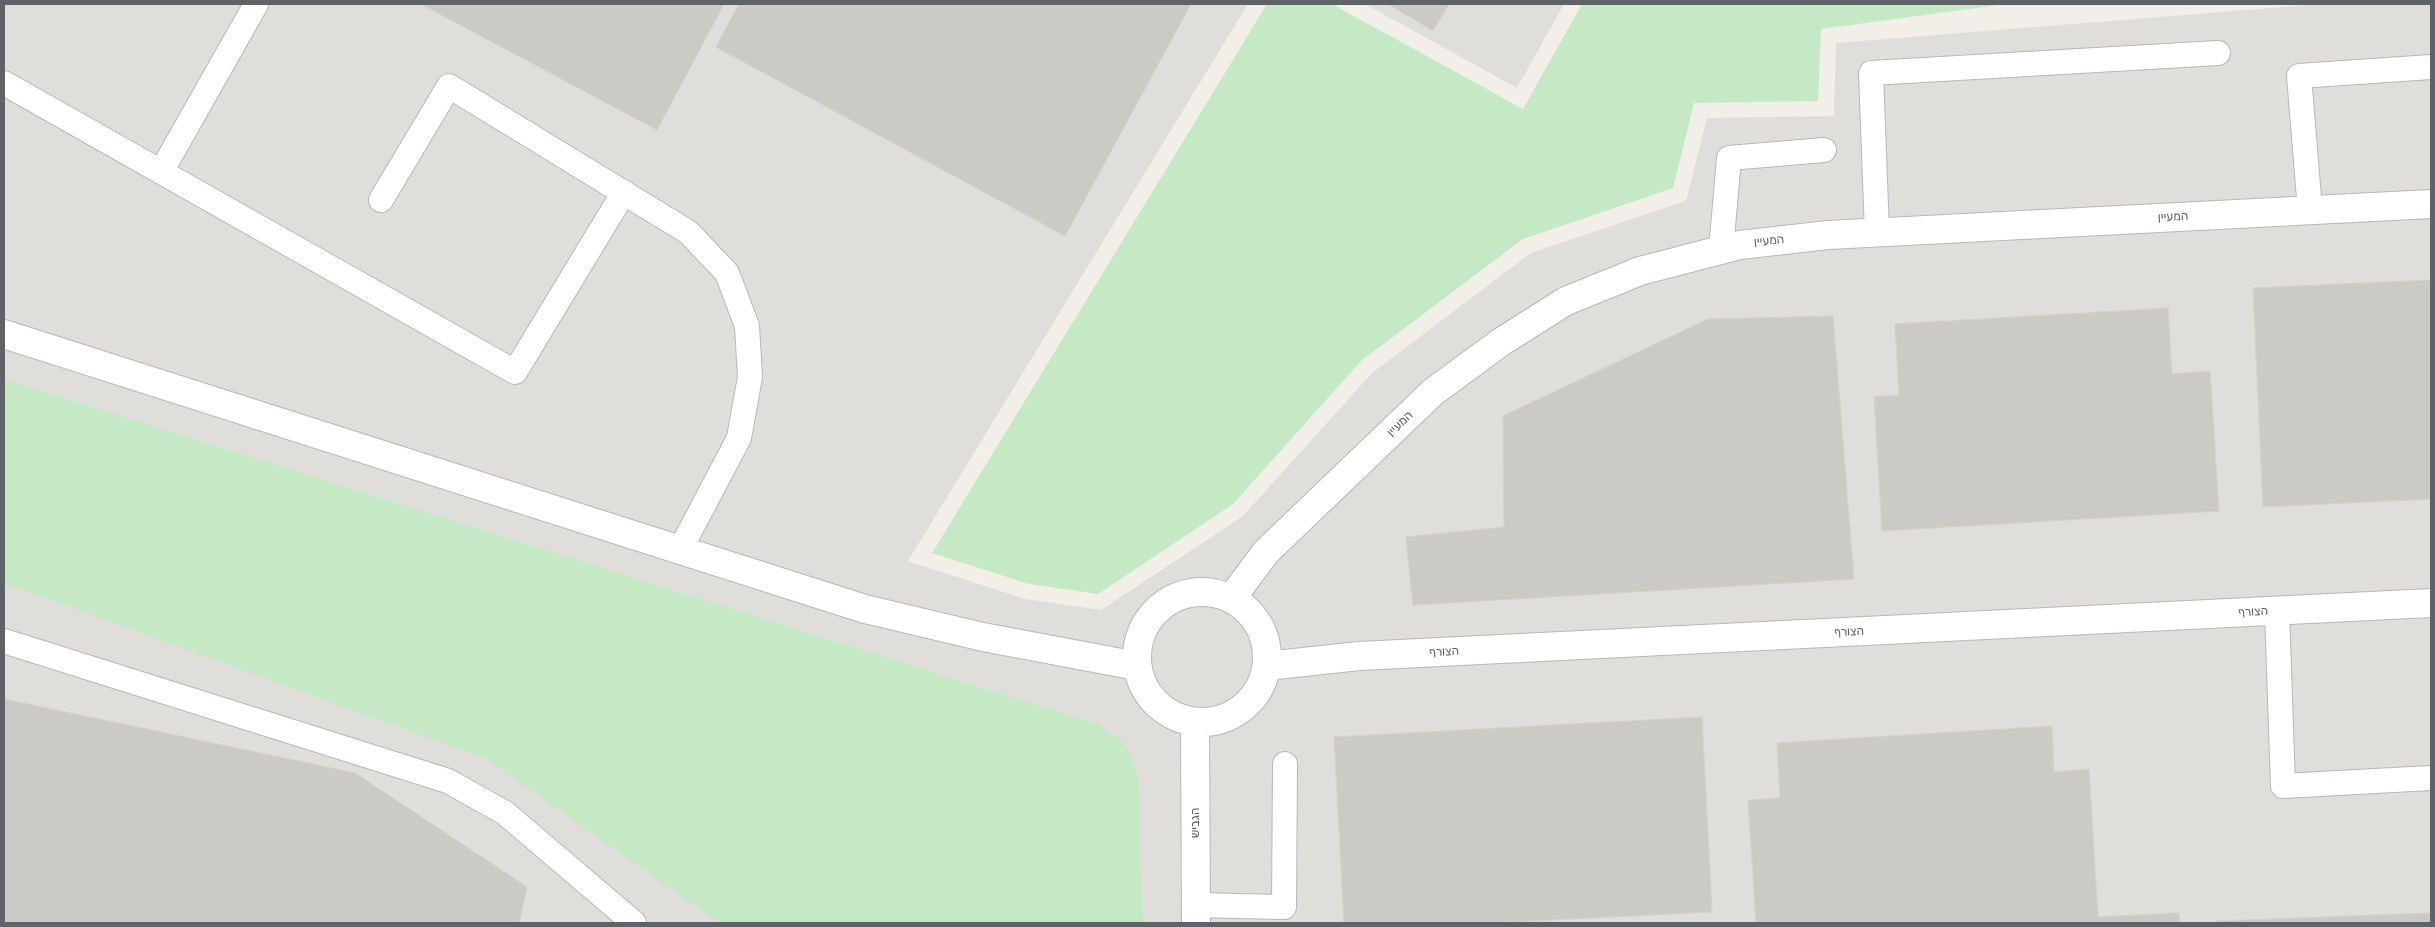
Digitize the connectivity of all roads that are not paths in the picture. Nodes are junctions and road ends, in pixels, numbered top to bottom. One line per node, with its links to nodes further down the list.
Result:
1 (256, 4): 6 (lane)
2 (2218, 53): 11 (lane)
3 (2431, 68): 10 (lane)
4 (4, 84): 6 (lane)
5 (1824, 150): 12 (lane)
6 (161, 172): 7 (lane)
7 (624, 192): 8 (lane); 14 (lane)
8 (381, 200)
9 (2431, 204): 10 (street, המעיין)
10 (2310, 210): 11 (street, המעיין)
11 (1877, 232): 12 (street, המעיין)
12 (1721, 250): 15 (street, המעיין)
13 (4, 334): 14 (street)
14 (680, 550): 19 (street)
15 (1231, 599): 19 (street); 20 (street)
16 (2431, 603): 17 (street, הצורף)
17 (2278, 610): 20 (street, הצורף); 23 (lane)
18 (4, 641): 25 (lane)
19 (1137, 666): 21 (street)
20 (1267, 666): 21 (street)
21 (1195, 722): 24 (street, הגביש)
22 (1285, 764): 24 (lane)
23 (2431, 778)
24 (1196, 914)
25 (634, 923)

